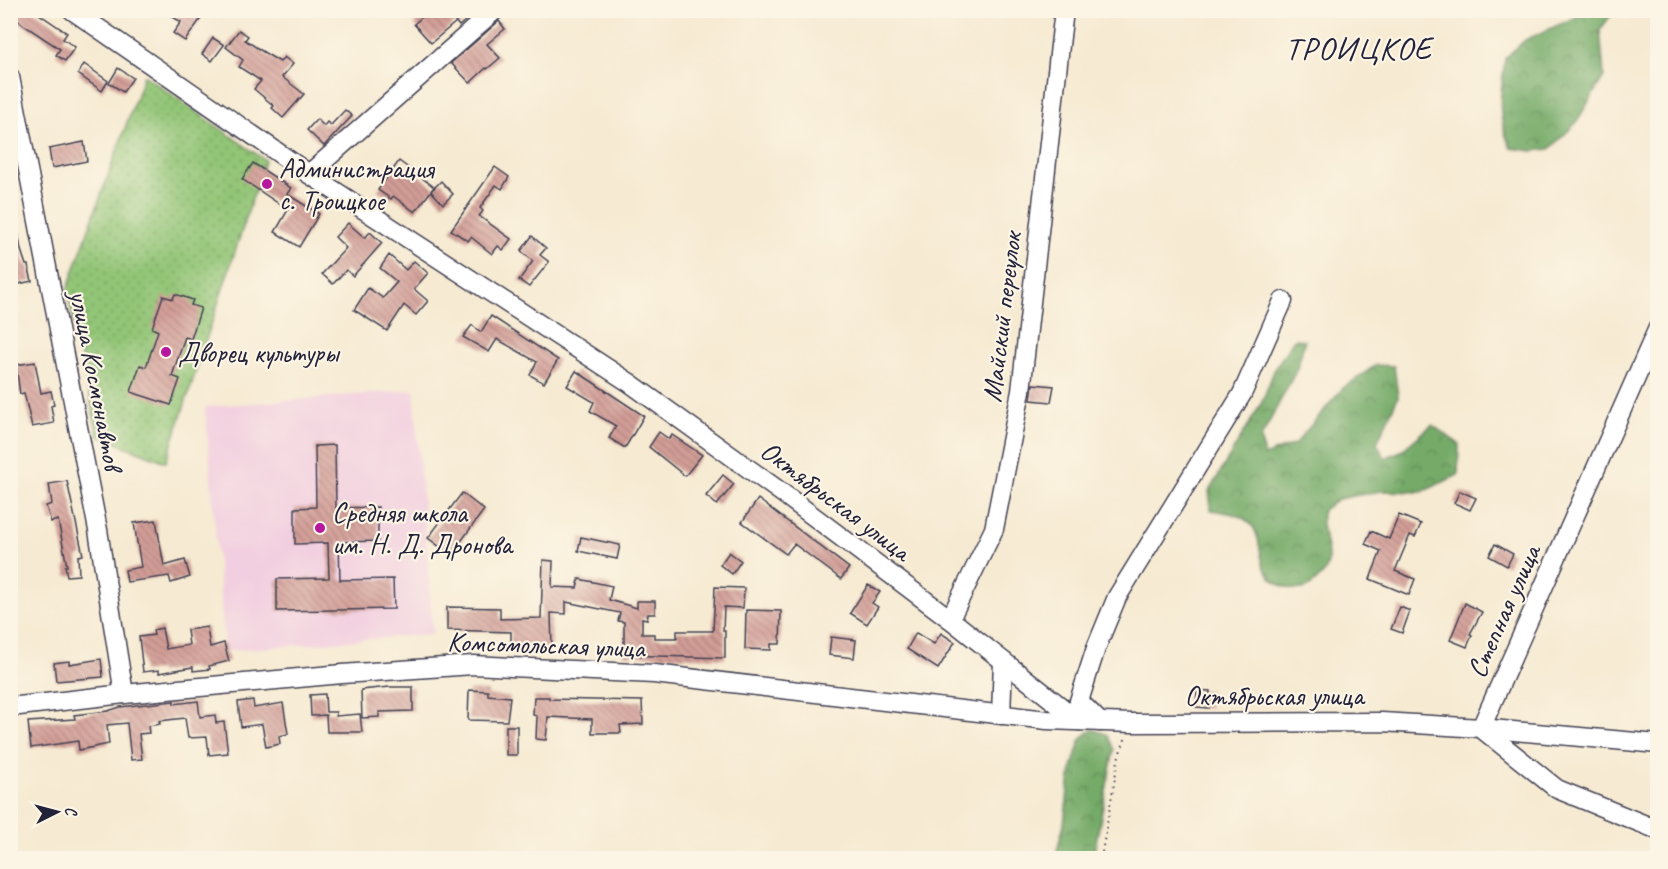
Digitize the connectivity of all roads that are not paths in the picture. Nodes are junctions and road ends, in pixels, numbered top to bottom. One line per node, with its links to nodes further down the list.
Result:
1 (72, 10): 5 (street, Октябрьская улица)
2 (495, 10): 5 (street)
3 (1064, 10): 8 (street, Майский переулок)
4 (10, 77): 10 (street, улица Космонавтов)
5 (309, 174): 8 (street, Октябрьская улица)
6 (1283, 300): 11 (street)
7 (1658, 328): 17 (street, Степная улица)
8 (950, 619): 9 (street, Октябрьская улица)
9 (1004, 661): 13 (street, Октябрьская улица); 14 (street)
10 (124, 694): 12 (street, Комсомольская улица); 14 (street, Комсомольская улица)
11 (1078, 700): 13 (street); 16 (street)
12 (10, 707)
13 (1061, 707): 15 (street, Октябрьская улица)
14 (1001, 715): 15 (street, Комсомольская улица)
15 (1079, 721): 16 (street, Октябрьская улица)
16 (1100, 722): 17 (street, Октябрьская улица)
17 (1481, 728): 18 (street, Октябрьская улица); 19 (street)
18 (1658, 744)
19 (1658, 830)

